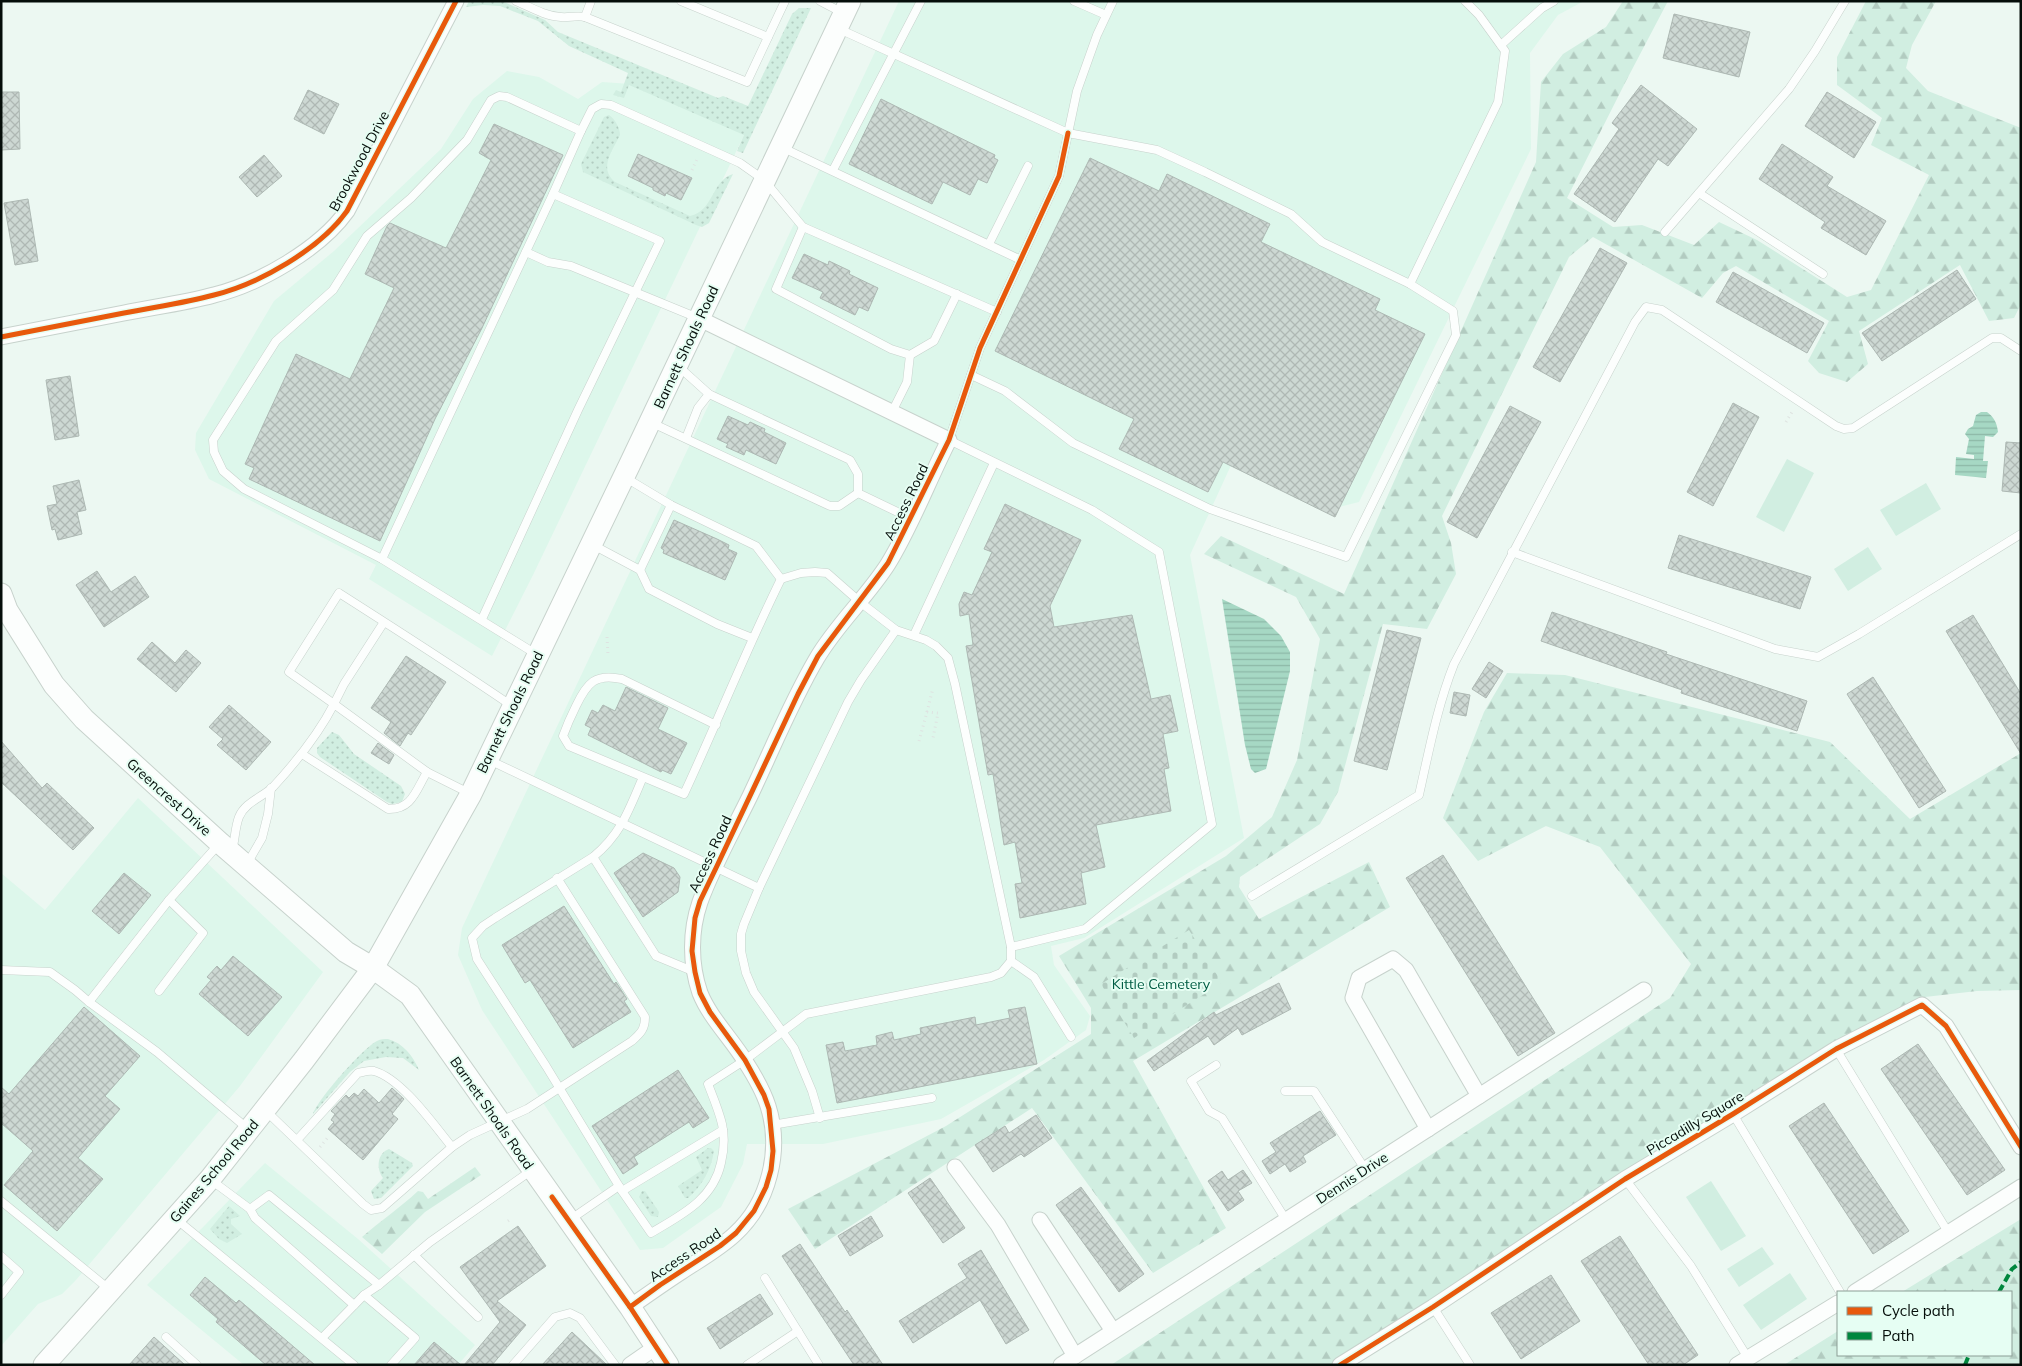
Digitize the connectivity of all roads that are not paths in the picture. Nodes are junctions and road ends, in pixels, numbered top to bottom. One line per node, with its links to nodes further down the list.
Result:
1 (456, 1): 38 (street, Brookwood Drive)
2 (516, 1): 15 (lane)
3 (591, 1): 15 (lane)
4 (681, 1): 16 (lane)
5 (785, 1): 16 (lane)
6 (820, 1): 13 (lane)
7 (921, 1): 18 (lane)
8 (1074, 1): 14 (lane)
9 (1113, 1): 14 (lane)
10 (1465, 1): 17 (lane)
11 (1554, 1): 17 (lane)
12 (1845, 1): 25 (lane)
13 (844, 14): 18 (lane); 21 (main road, Barnett Shoals Road)
14 (1106, 15): 20 (lane)
15 (585, 17): 16 (lane)
16 (768, 37)
17 (1500, 45): 33 (lane)
18 (895, 53): 20 (lane); 23 (lane)
19 (581, 131): 24 (lane); 26 (lane); 56 (lane)
20 (1068, 133): 31 (lane); 33 (lane)
21 (780, 146): 23 (lane); 24 (main road, Barnett Shoals Road)
22 (1028, 166): 29 (lane)
23 (833, 170): 29 (lane)
24 (764, 180): 27 (lane); 37 (main road, Barnett Shoals Road)
25 (1699, 193): 28 (lane); 32 (lane)
26 (553, 194): 30 (lane); 34 (lane)
27 (803, 227): 35 (lane); 40 (lane)
28 (1665, 232)
29 (989, 244): 31 (lane)
30 (526, 252): 34 (lane); 56 (lane)
31 (1021, 260): 36 (lane)
32 (1824, 274)
33 (1410, 284): 42 (lane)
34 (635, 293): 37 (lane); 61 (lane)
35 (957, 294): 36 (lane); 40 (lane)
36 (997, 312): 42 (lane)
37 (698, 318): 41 (main road, Barnett Shoals Road); 44 (street)
38 (1, 337)
39 (2021, 351): 55 (lane)
40 (910, 355): 44 (lane)
41 (676, 366): 43 (lane); 45 (main road, Barnett Shoals Road)
42 (971, 375): 47 (lane)
43 (709, 394): 46 (lane); 50 (lane)
44 (892, 412): 47 (street)
45 (650, 422): 46 (lane); 49 (main road, Barnett Shoals Road)
46 (686, 438): 50 (lane)
47 (949, 440): 48 (lane); 52 (street, Access Road)
48 (994, 463): 64 (lane); 84 (lane)
49 (624, 477): 51 (lane); 54 (main road, Barnett Shoals Road)
50 (858, 493): 52 (lane)
51 (671, 505): 57 (lane); 58 (lane)
52 (912, 519): 60 (street, Access Road)
53 (2021, 534): 55 (lane)
54 (591, 544): 57 (lane); 66 (main road, Barnett Shoals Road)
55 (1512, 552): 82 (lane)
56 (382, 559): 61 (lane)
57 (640, 570): 65 (lane)
58 (781, 579): 60 (lane); 65 (lane)
59 (1, 594): 77 (main road, Greencrest Drive)
60 (860, 602): 63 (lane); 79 (street, Access Road)
61 (482, 619): 66 (lane)
62 (384, 622): 67 (lane); 67 (lane); 68 (lane)
63 (896, 630): 64 (lane); 81 (lane)
64 (914, 635): 84 (lane)
65 (752, 638): 69 (lane)
66 (538, 656): 68 (main road, Barnett Shoals Road)
67 (334, 704): 70 (lane); 72 (lane)
68 (513, 707): 71 (main road, Barnett Shoals Road)
69 (716, 725): 73 (lane); 73 (lane)
70 (302, 754): 72 (lane); 74 (lane)
71 (488, 759): 75 (main road, Barnett Shoals Road); 76 (lane)
72 (426, 772): 75 (lane)
73 (643, 777): 76 (lane)
74 (271, 788): 77 (lane); 77 (lane)
75 (470, 794): 86 (main road, Barnett Shoals Road)
76 (624, 824): 78 (lane); 79 (lane)
77 (233, 854): 83 (lane); 86 (main road, Greencrest Drive)
78 (593, 857): 80 (lane); 88 (lane)
79 (716, 868): 81 (lane); 88 (street, Access Road)
80 (557, 878): 97 (lane); 97 (lane)
81 (759, 888): 92 (lane)
82 (1252, 896)
83 (169, 900): 90 (lane); 91 (lane)
84 (1011, 947): 85 (lane)
85 (1011, 961): 92 (lane); 93 (lane)
86 (373, 968): 101 (main road, Gaines School Road); 104 (main road, Barnett Shoals Road)
87 (1, 970): 91 (lane)
88 (695, 972): 95 (street, Access Road)
89 (1644, 990): 99 (street, Dennis Drive)
90 (159, 991)
91 (89, 1002): 107 (lane)
92 (784, 1031): 95 (lane); 103 (lane)
93 (1071, 1037)
94 (1836, 1049): 102 (street, Piccadilly Square); 111 (street, Piccadilly Square); 125 (lane)
95 (745, 1060): 105 (street, Access Road); 108 (lane)
96 (1216, 1065): 124 (lane)
97 (558, 1088): 104 (lane); 118 (lane)
98 (1285, 1091): 114 (lane)
99 (1479, 1096): 106 (street, Dennis Drive); 106 (street)
100 (932, 1098): 103 (lane)
101 (265, 1110): 107 (main road, Gaines School Road); 109 (lane)
102 (1733, 1114): 116 (street, Piccadilly Square); 131 (lane)
103 (820, 1118): 105 (lane)
104 (500, 1122): 110 (lane); 113 (main road, Barnett Shoals Road)
105 (772, 1125): 137 (street, Access Road)
106 (1428, 1129): 114 (street, Dennis Drive)
107 (249, 1130): 115 (main road, Gaines School Road)
108 (723, 1130): 118 (lane); 118 (lane)
109 (297, 1140): 110 (lane); 110 (lane)
110 (452, 1147)
111 (2021, 1147)
112 (955, 1167): 145 (street)
113 (532, 1170): 122 (main road, Barnett Shoals Road); 126 (lane)
114 (1365, 1170): 124 (street, Dennis Drive)
115 (210, 1179): 120 (lane); 121 (main road, Gaines School Road)
116 (1625, 1179): 138 (street, Piccadilly Square); 146 (lane)
117 (2021, 1187): 125 (street)
118 (620, 1188): 122 (lane)
119 (1, 1201): 130 (lane)
120 (250, 1209): 129 (lane); 136 (lane)
121 (175, 1218): 130 (main road, Gaines School Road); 143 (lane)
122 (568, 1220): 137 (main road, Barnett Shoals Road)
123 (1040, 1220): 141 (street)
124 (1286, 1220): 141 (street, Dennis Drive)
125 (1948, 1232): 132 (street)
126 (414, 1255): 129 (lane); 139 (lane)
127 (1, 1256): 133 (lane)
128 (765, 1278): 140 (lane)
129 (379, 1285): 134 (lane)
130 (110, 1291): 147 (main road, Gaines School Road)
131 (1839, 1291)
132 (1857, 1291)
133 (1, 1295)
134 (364, 1295): 136 (lane); 150 (lane)
135 (1837, 1304): 146 (street)
136 (354, 1305): 143 (lane)
137 (630, 1307): 144 (main road, Barnett Shoals Road)
138 (1433, 1307): 158 (street, Piccadilly Square); 159 (lane)
139 (478, 1317)
140 (798, 1331): 155 (lane); 156 (lane)
141 (1113, 1331): 145 (street, Dennis Drive)
142 (166, 1336): 148 (lane)
143 (322, 1338): 149 (lane)
144 (656, 1347): 153 (street); 154 (main road, Barnett Shoals Road)
145 (1075, 1356): 157 (street, Dennis Drive)
146 (1742, 1361)
147 (48, 1363)
148 (197, 1365)
149 (354, 1365)
150 (391, 1365)
151 (512, 1365): 152 (lane)
152 (615, 1365)
153 (630, 1365)
154 (668, 1365)
155 (747, 1365)
156 (818, 1365)
157 (1061, 1365)
158 (1340, 1365)
159 (1470, 1365)

